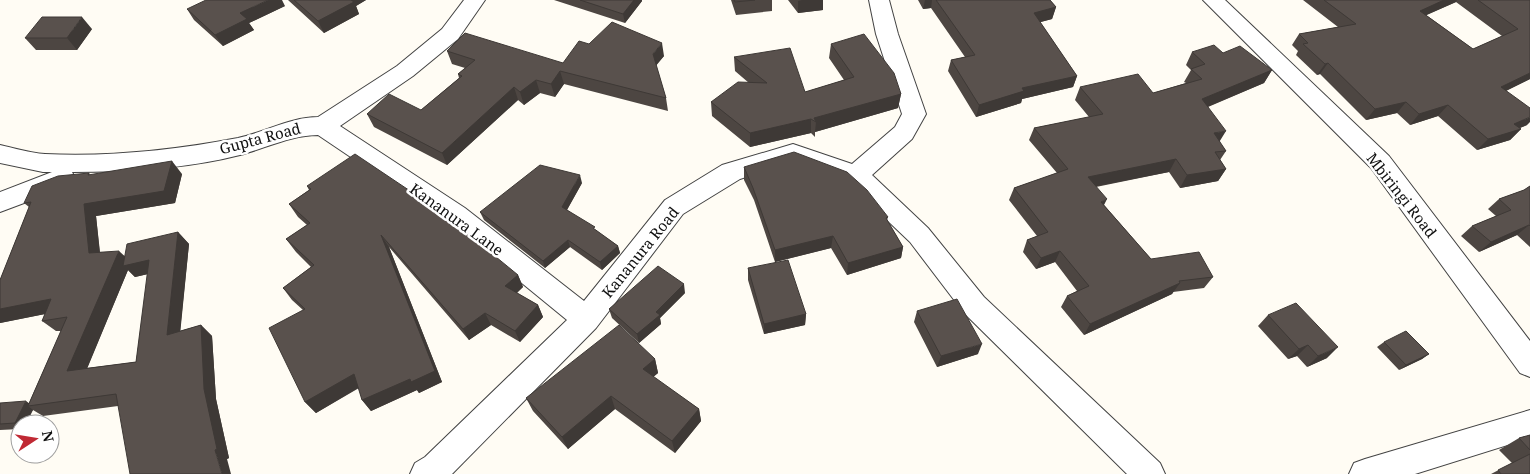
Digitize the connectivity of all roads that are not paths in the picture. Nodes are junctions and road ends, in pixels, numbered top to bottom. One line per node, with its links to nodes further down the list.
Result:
1 (475, 0): 4 (street, Gupta Road)
2 (880, 0): 7 (street)
3 (1213, 0): 10 (street, Mbiringi Road)
4 (323, 126): 6 (street, Gupta Road); 9 (street, Kananura Lane)
5 (0, 154): 6 (street, Gupta Road)
6 (104, 163): 8 (street)
7 (856, 175): 9 (street, Kananura Road); 13 (street)
8 (0, 202)
9 (586, 319): 12 (street, Kananura Road)
10 (1530, 364)
11 (1530, 424): 14 (street)
12 (426, 474)
13 (1149, 474)
14 (1365, 474)

